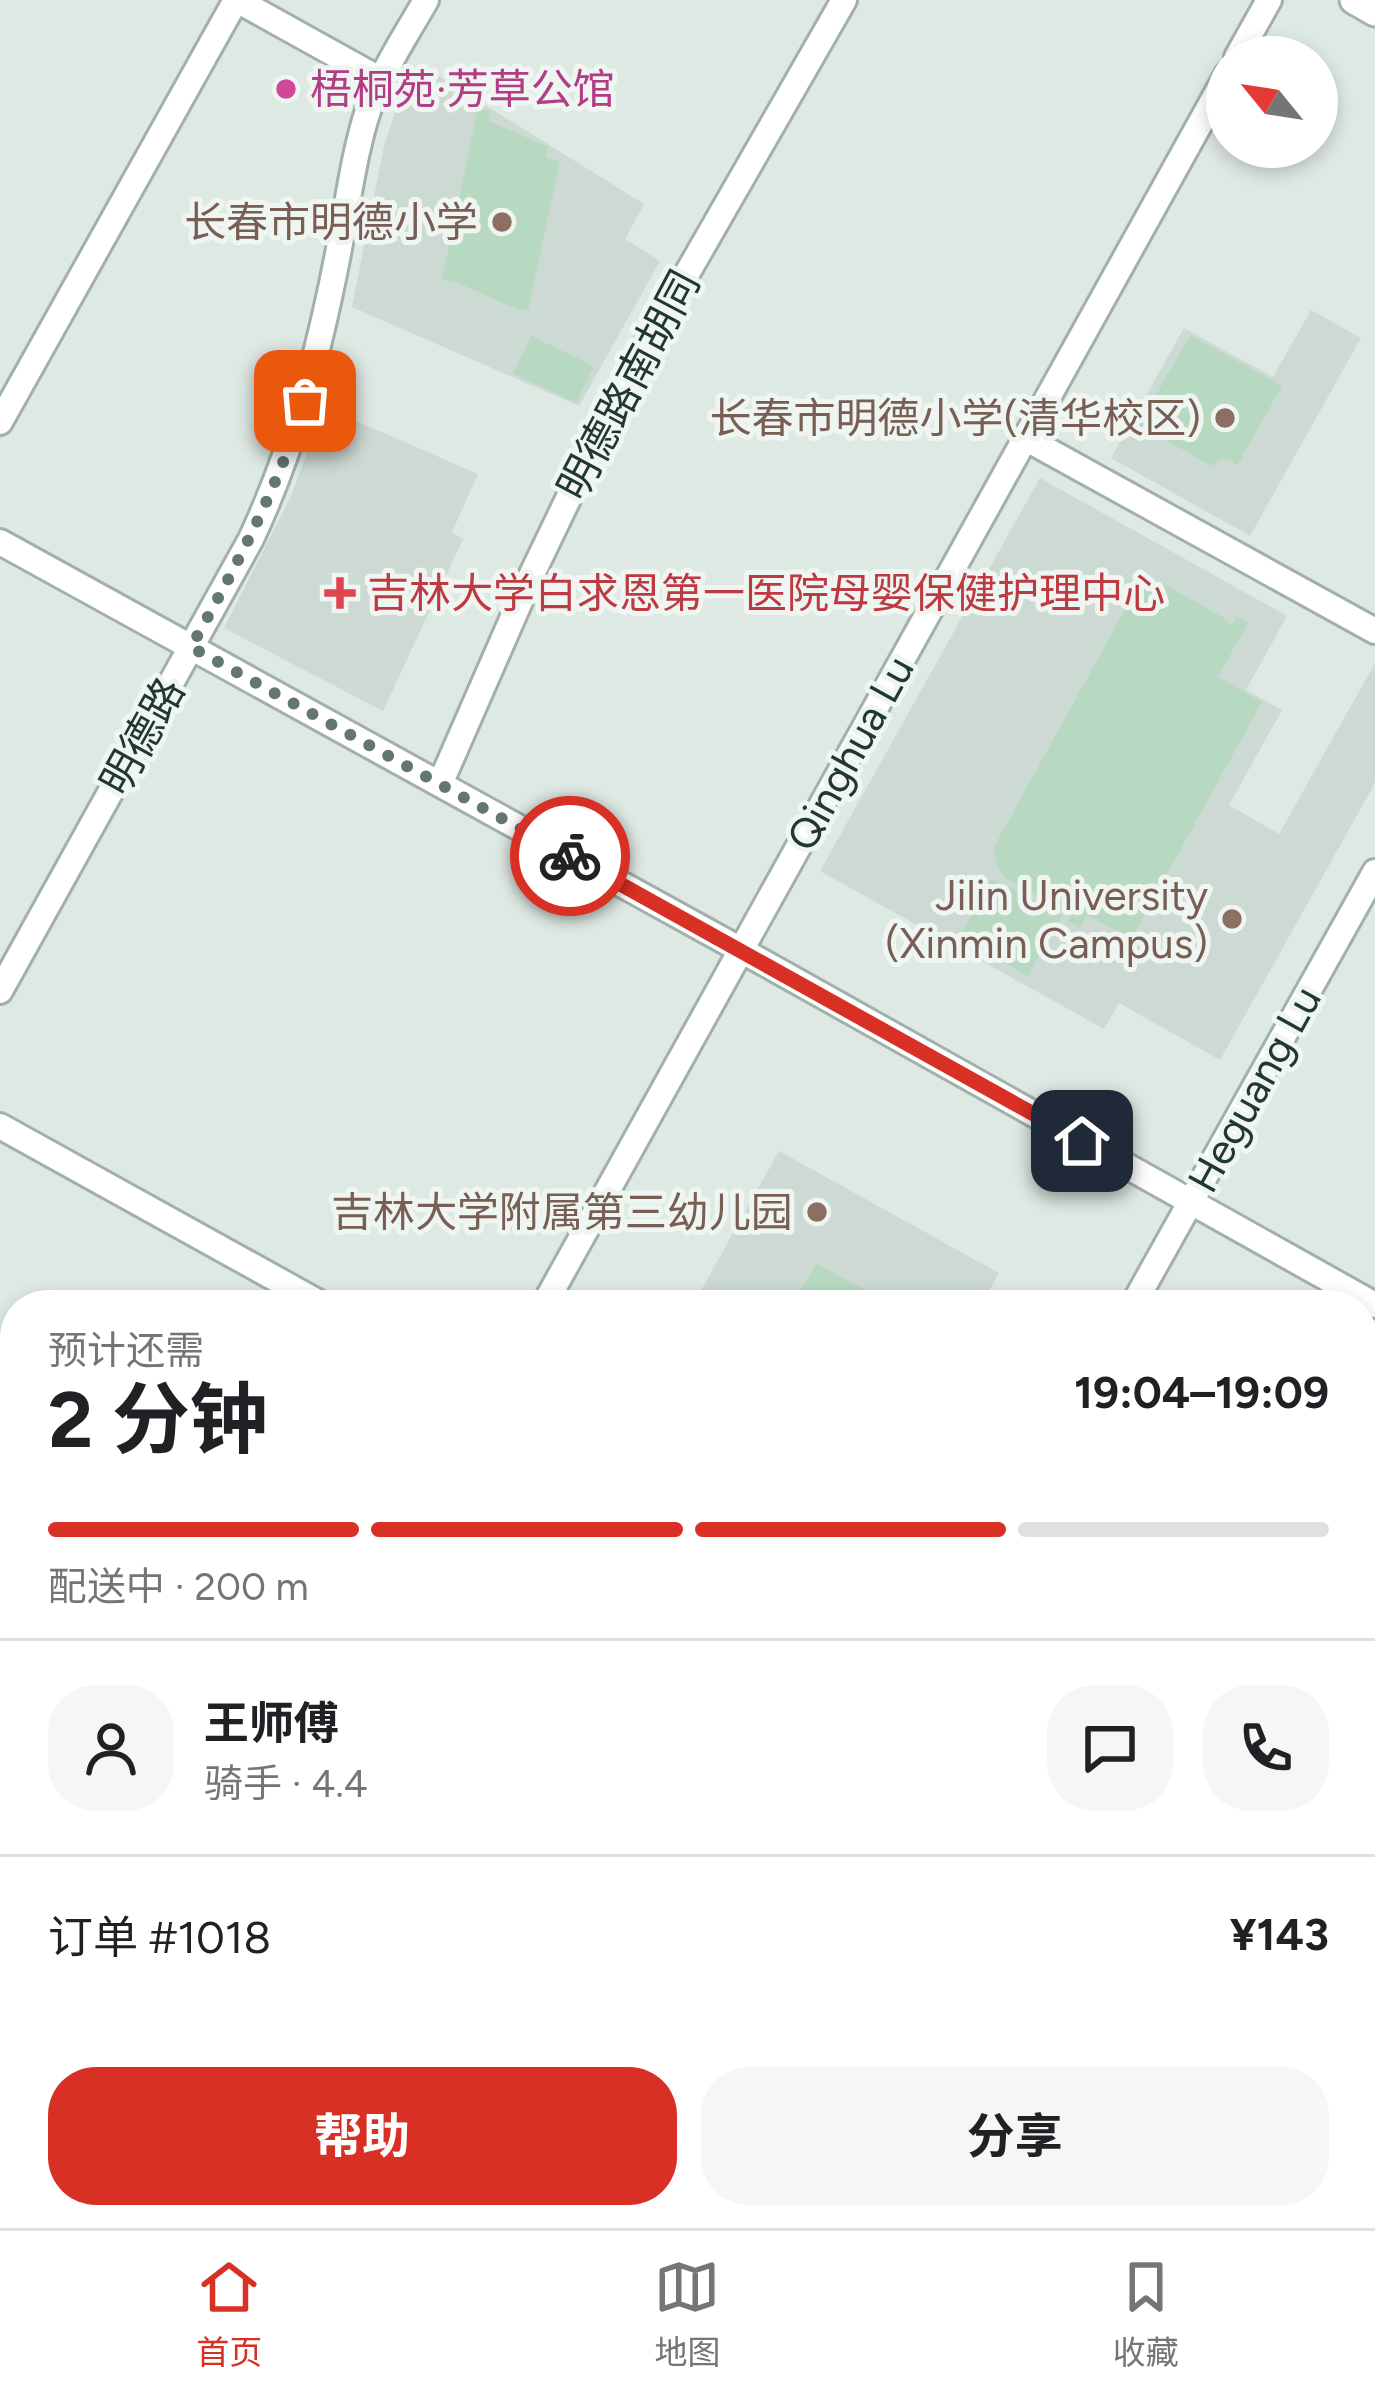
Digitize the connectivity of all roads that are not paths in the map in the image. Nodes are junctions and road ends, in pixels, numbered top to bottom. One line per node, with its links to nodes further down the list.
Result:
1 (237, 0): 8 (street); 10 (street)
2 (426, 0): 8 (street, 明德路)
3 (844, 0): 15 (street, 明德路南胡同)
4 (1269, 0): 7 (street)
5 (1354, 0): 6 (main road)
6 (1375, 12)
7 (1249, 36)
8 (382, 80): 14 (street, 明德路)
9 (1206, 113): 11 (street, Qinghua Lu)
10 (0, 422)
11 (1025, 438): 13 (street); 17 (street, Qinghua Lu)
12 (0, 542): 14 (street)
13 (1375, 631)
14 (191, 647): 15 (street); 18 (street, 明德路)
15 (440, 784): 17 (street)
16 (1375, 872): 20 (street, Heguang Lu)
17 (741, 950): 20 (street); 22 (street, Qinghua Lu)
18 (0, 991)
19 (0, 1126): 21 (street)
20 (1191, 1202): 23 (street, Heguang Lu); 24 (street)
21 (296, 1290)
22 (552, 1290)
23 (1141, 1290)
24 (1350, 1290)

